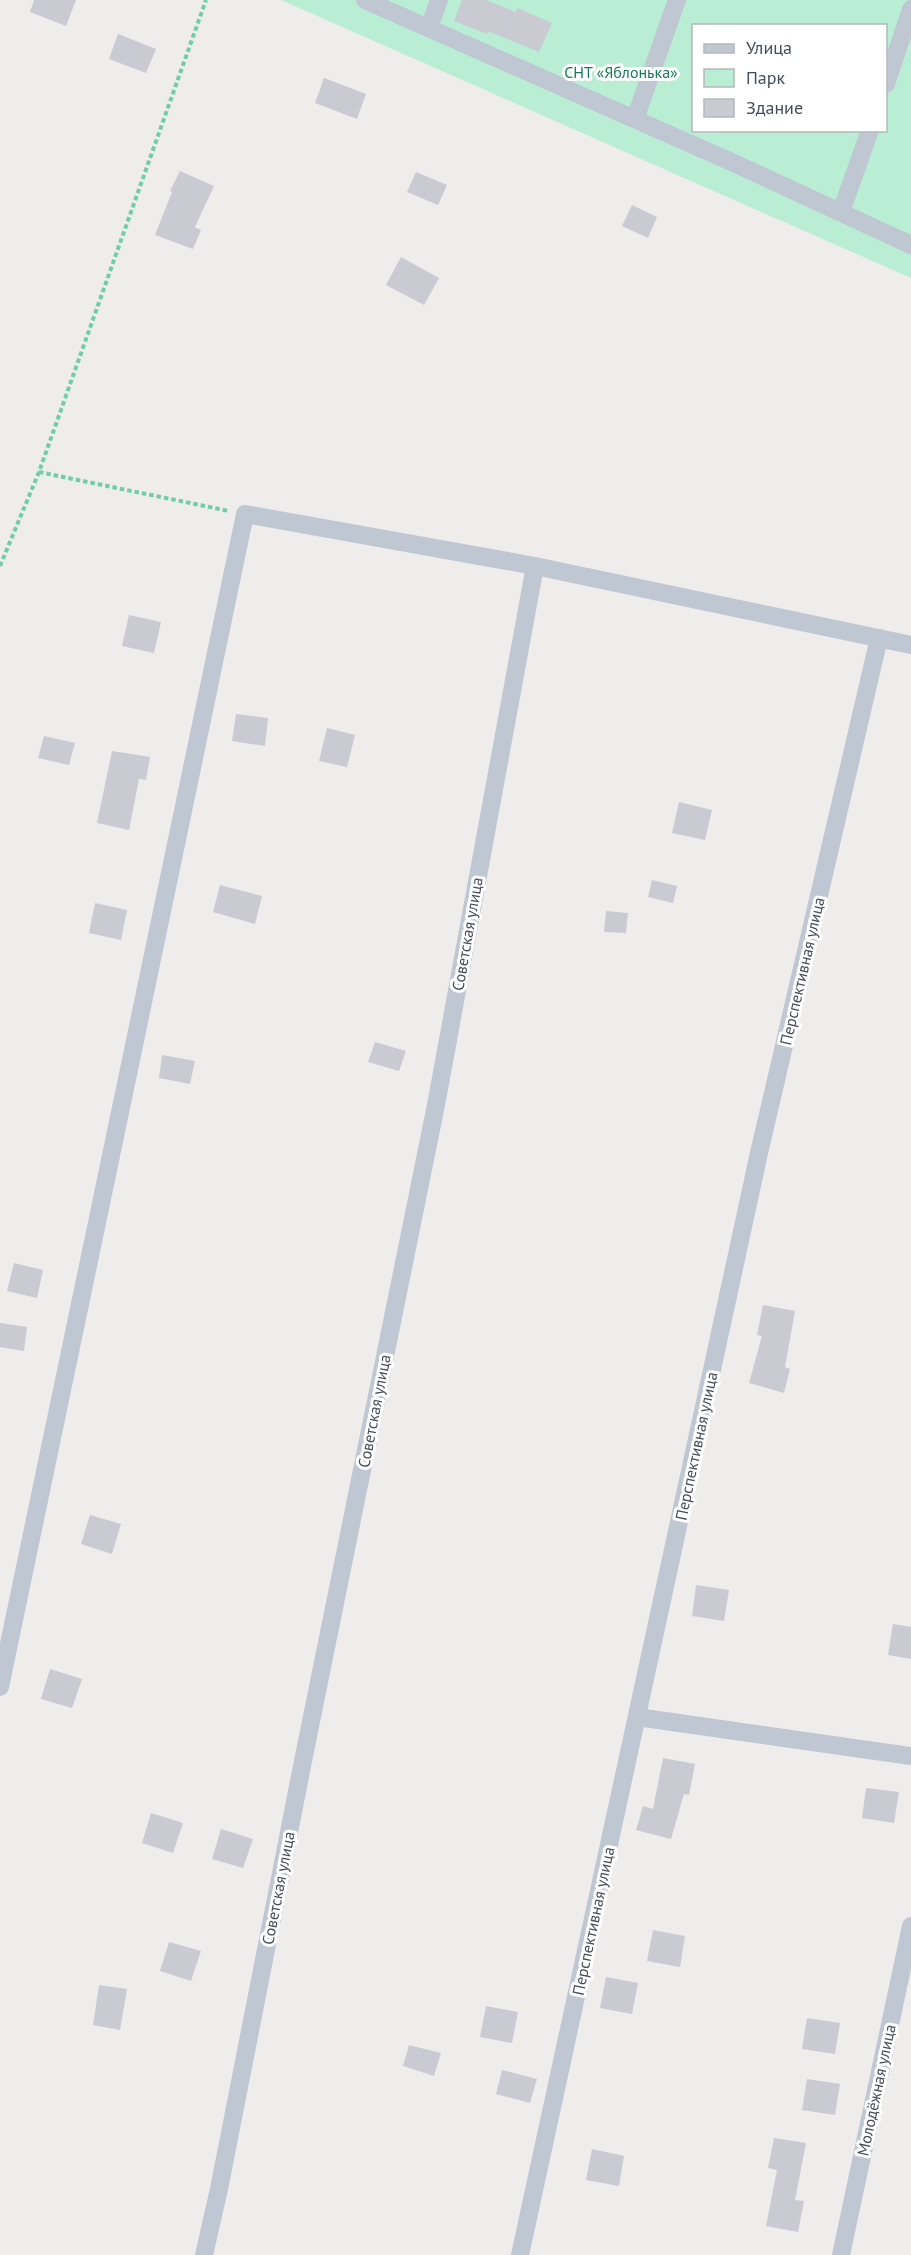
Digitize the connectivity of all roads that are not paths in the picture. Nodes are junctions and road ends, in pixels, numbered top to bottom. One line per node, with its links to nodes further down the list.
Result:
1 (365, 0): 5 (street)
2 (439, 0): 5 (street)
3 (677, 0): 7 (street)
4 (911, 9): 6 (street)
5 (429, 28): 7 (street)
6 (887, 78)
7 (635, 119): 9 (street)
8 (869, 132): 9 (street)
9 (842, 212): 10 (street)
10 (911, 245)
11 (535, 566): 12 (street); 14 (street); 18 (street, Советская улица)
12 (879, 638): 13 (street); 15 (street, Перспективная улица)
13 (911, 645)
14 (0, 1687)
15 (637, 1717): 16 (street); 19 (street, Перспективная улица)
16 (911, 1755)
17 (911, 1926): 20 (street, Молодёжная улица)
18 (204, 2255)
19 (520, 2255)
20 (841, 2255)

